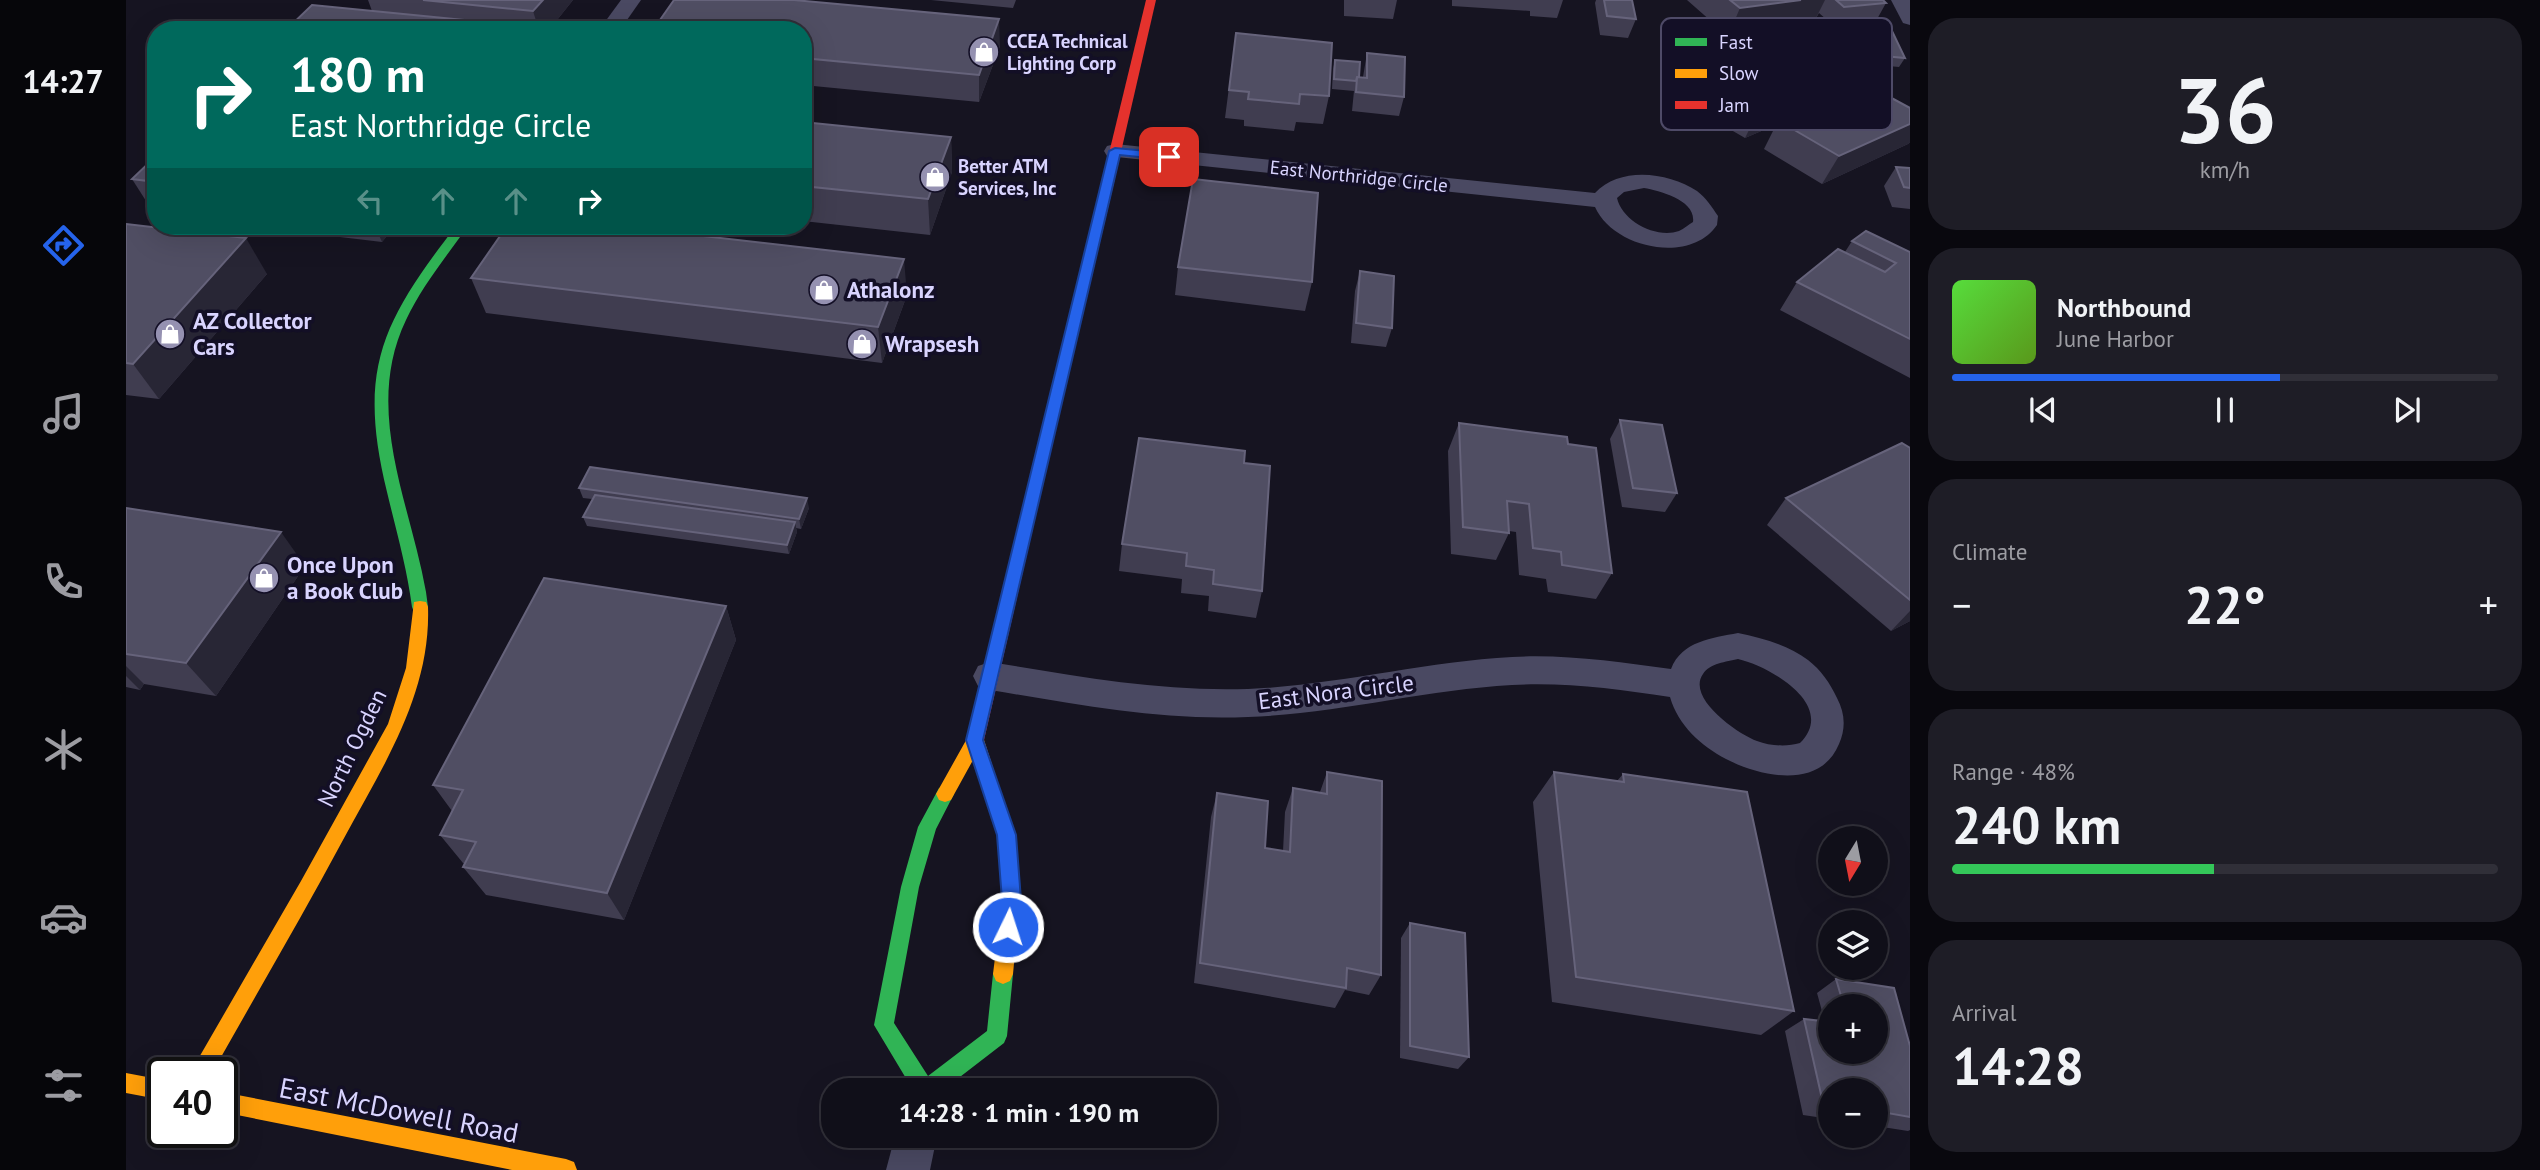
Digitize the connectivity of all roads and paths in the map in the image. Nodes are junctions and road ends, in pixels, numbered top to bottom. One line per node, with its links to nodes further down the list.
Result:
1 (631, 0): 5 (street)
2 (1151, 0): 6 (street)
3 (1901, 0): 4 (street)
4 (1910, 19)
5 (616, 21)
6 (1115, 151): 7 (street, East Northridge Circle); 9 (street)
7 (1603, 201)
8 (455, 235): 12 (street, North Ogden)
9 (990, 676): 10 (street, East Nora Circle); 11 (street)
10 (1684, 685)
11 (975, 740): 13 (street); 14 (street)
12 (209, 1057)
13 (918, 1078)
14 (942, 1078)
15 (126, 1083): 16 (street)
16 (147, 1087)
17 (238, 1105): 19 (street, East McDowell Road)
18 (913, 1148): 20 (street)
19 (566, 1170)
20 (908, 1170)

